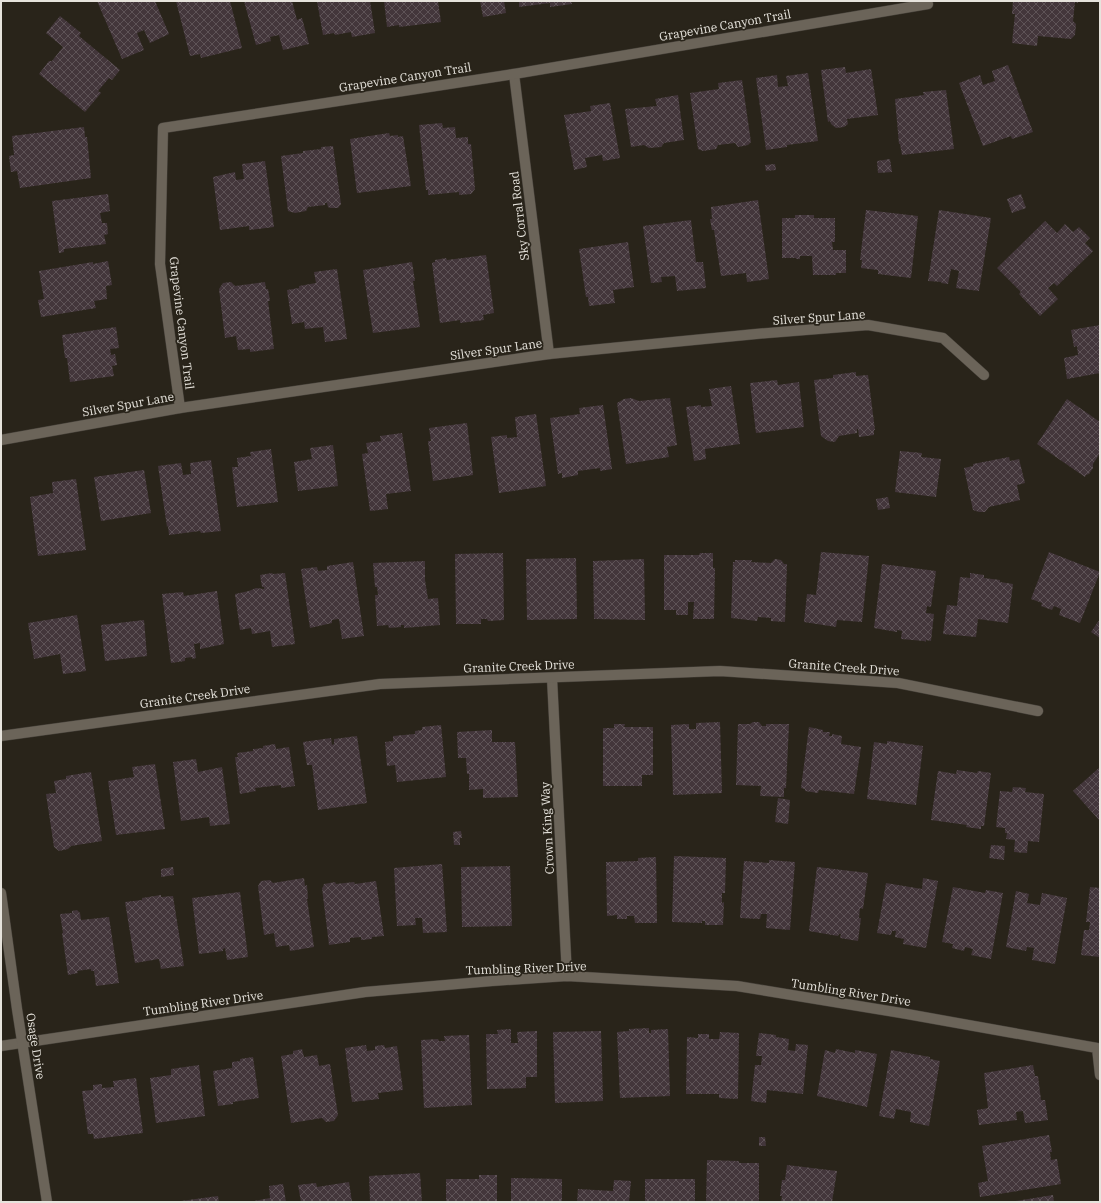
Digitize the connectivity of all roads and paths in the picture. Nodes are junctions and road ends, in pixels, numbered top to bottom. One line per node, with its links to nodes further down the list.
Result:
1 (928, 4): 2 (street, Grapevine Canyon Trail)
2 (514, 74): 3 (street, Sky Corral Road); 5 (street, Grapevine Canyon Trail)
3 (549, 354): 4 (street, Silver Spur Lane); 5 (street, Silver Spur Lane)
4 (984, 374)
5 (180, 408): 6 (street, Silver Spur Lane)
6 (1, 440)
7 (552, 678): 8 (street, Granite Creek Drive); 9 (street, Granite Creek Drive); 11 (street, Crown King Way)
8 (1038, 711)
9 (1, 736)
10 (1, 893): 12 (street, Osage Drive)
11 (567, 976): 12 (street, Tumbling River Drive); 14 (street, Tumbling River Drive)
12 (23, 1043): 13 (street, Tumbling River Drive); 15 (street, Osage Drive)
13 (1, 1046)
14 (1100, 1075)
15 (47, 1202)

